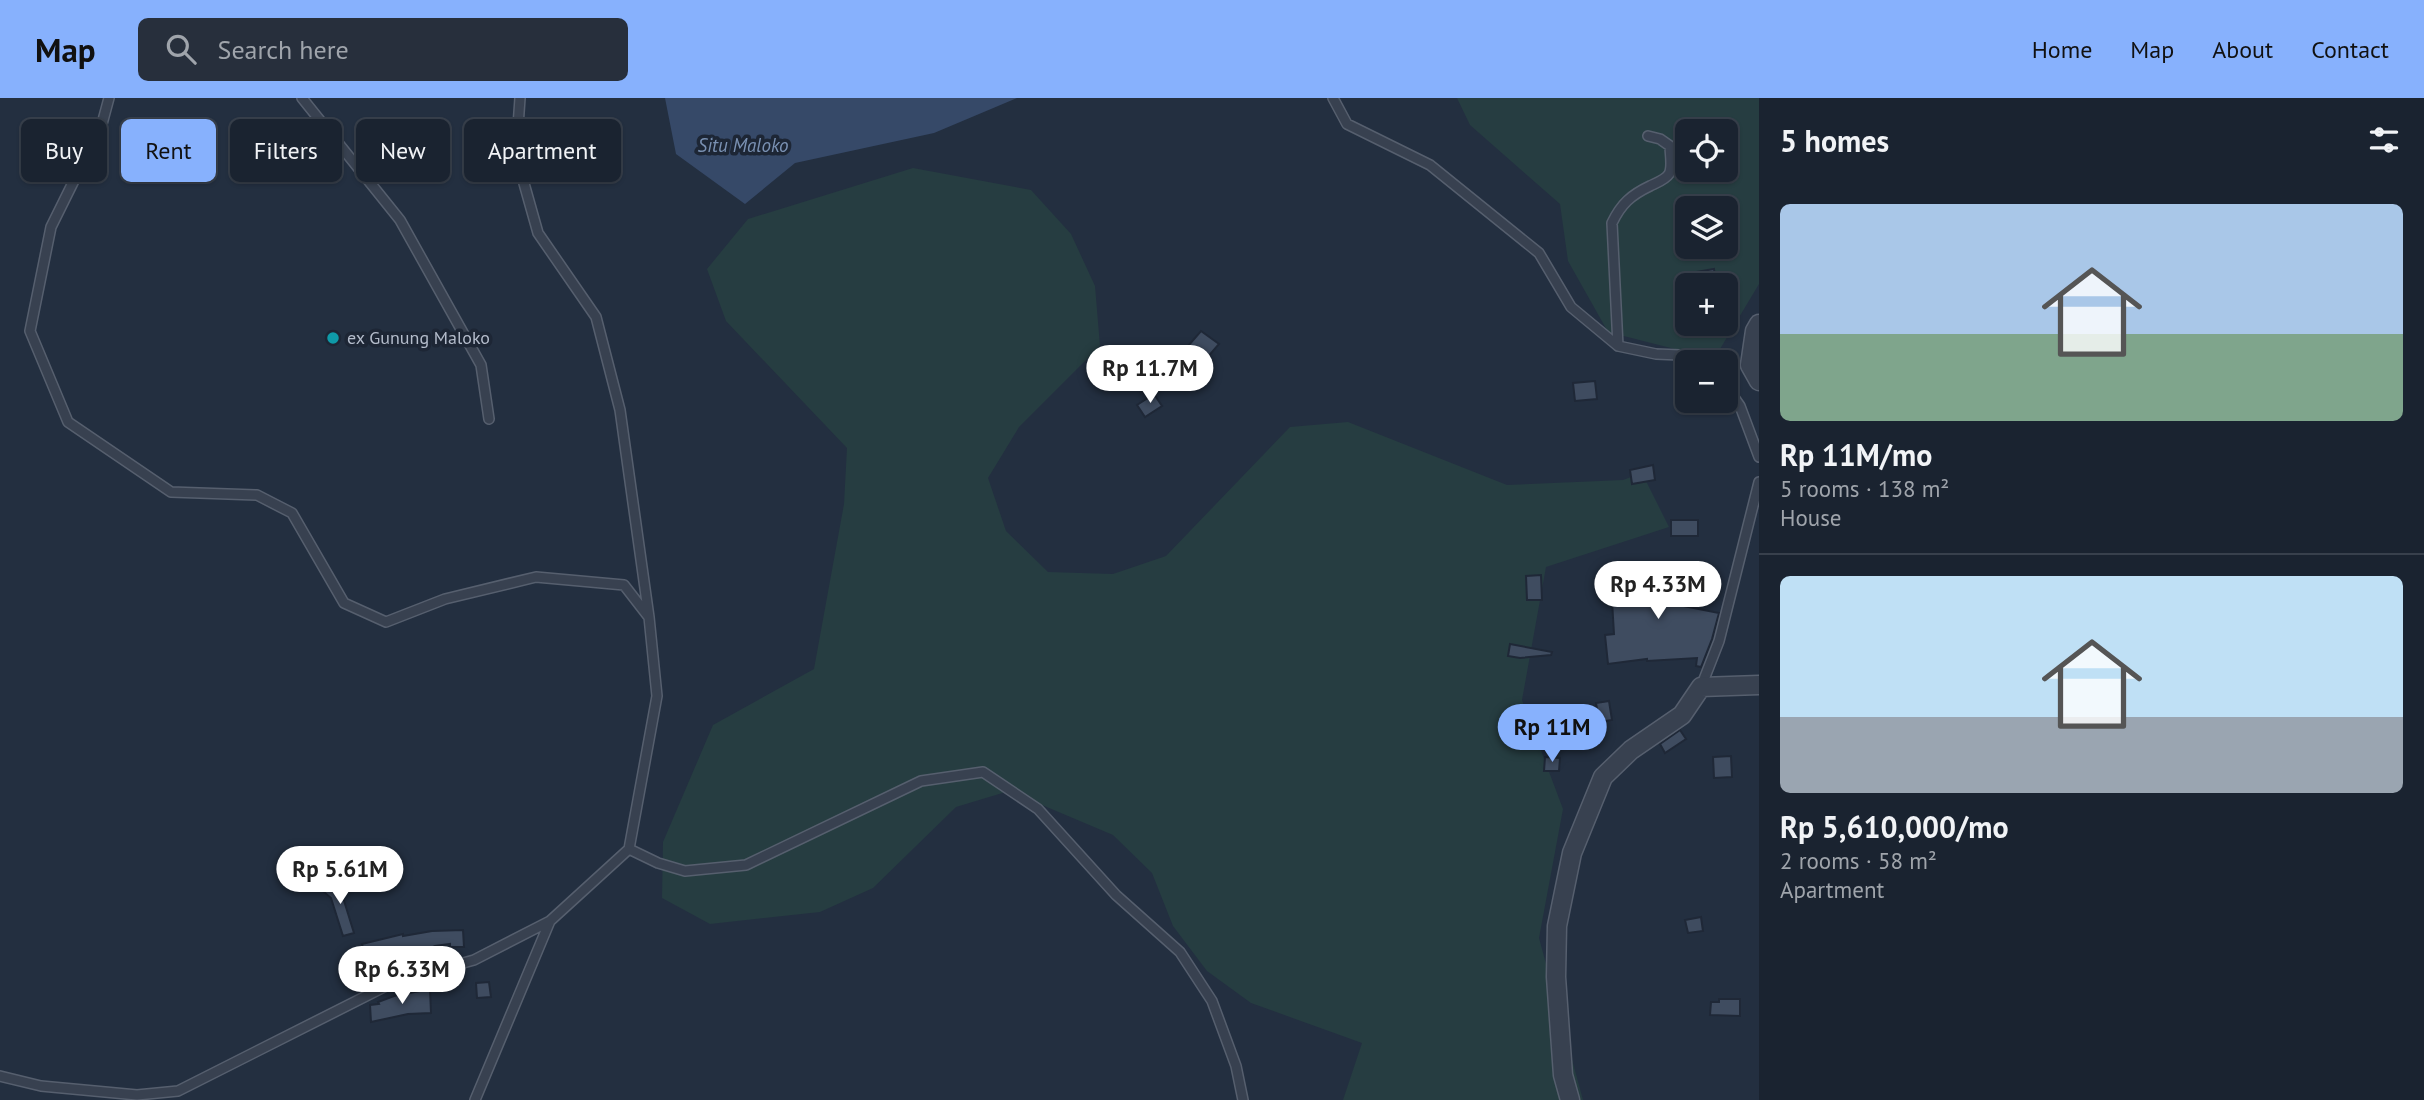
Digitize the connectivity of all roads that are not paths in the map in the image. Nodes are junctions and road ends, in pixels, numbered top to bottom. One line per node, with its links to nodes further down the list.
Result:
1 (109, 98): 14 (lane)
2 (302, 98): 11 (lane)
3 (520, 98): 14 (lane)
4 (1333, 98): 7 (lane)
5 (1648, 136): 7 (lane)
6 (1759, 324): 9 (street)
7 (1618, 346): 8 (lane)
8 (1675, 355)
9 (1759, 381)
10 (1738, 403): 12 (lane)
11 (489, 419)
12 (1759, 457)
13 (1759, 482): 16 (lane)
14 (649, 617): 17 (lane)
15 (1759, 685): 16 (street)
16 (1701, 687): 22 (street)
17 (629, 849): 18 (lane); 21 (lane)
18 (550, 922): 19 (lane); 20 (lane)
19 (0, 1076)
20 (475, 1100)
21 (1243, 1100)
22 (1570, 1100)

